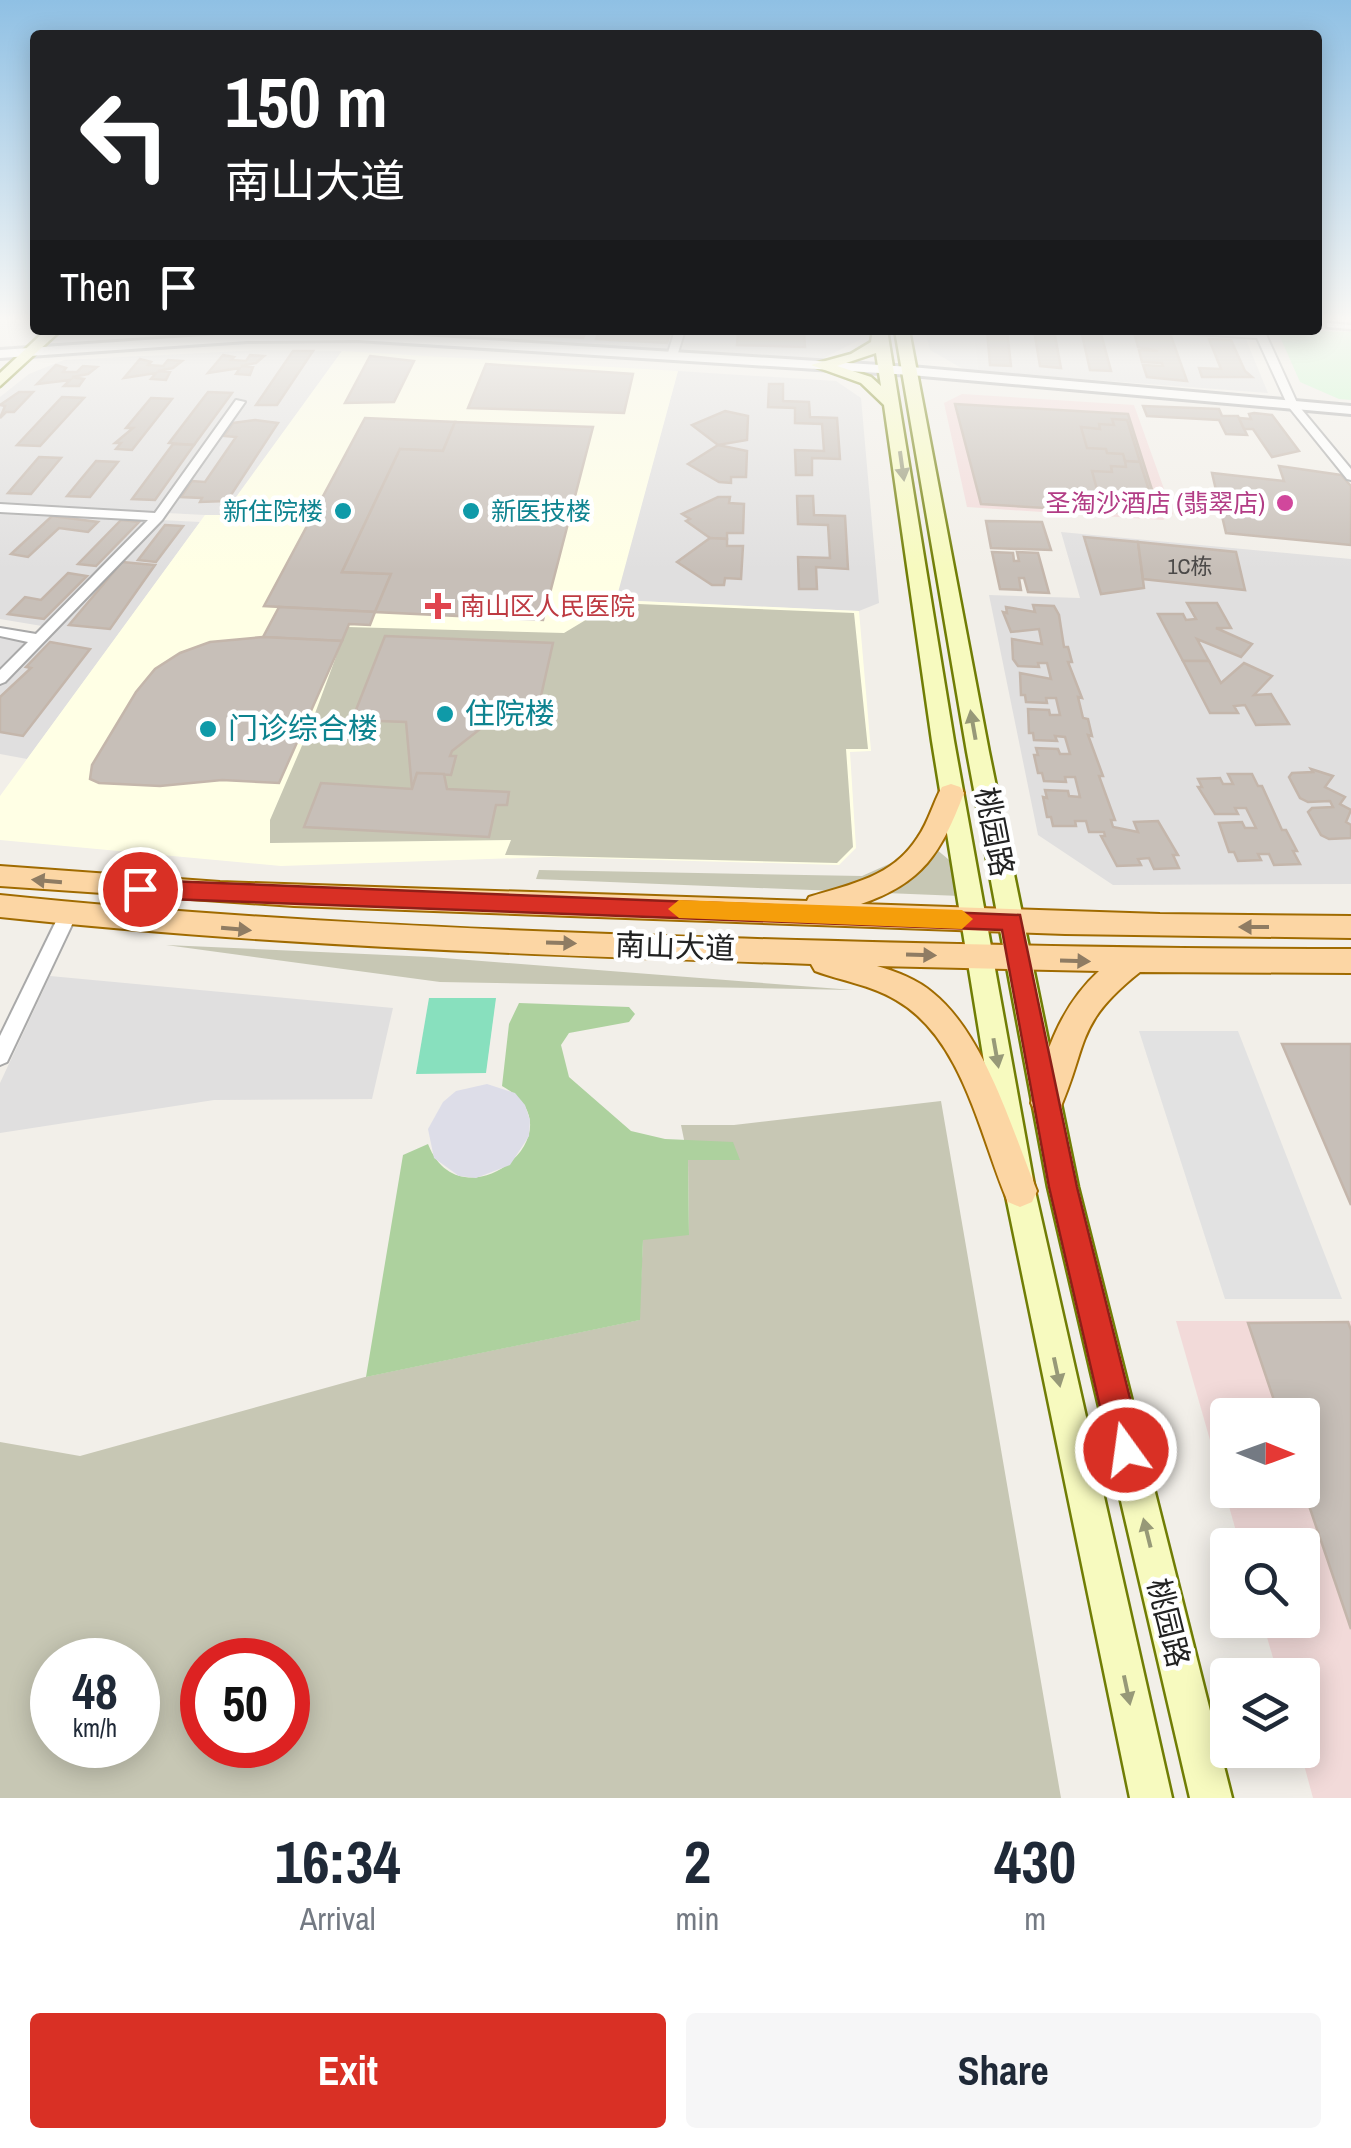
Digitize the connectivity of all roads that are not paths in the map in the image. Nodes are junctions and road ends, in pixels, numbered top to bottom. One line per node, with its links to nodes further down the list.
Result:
1 (240, 402): 12 (street)
2 (891, 402): 7 (main road)
3 (893, 402): 7 (main road, 桃园路)
4 (917, 402): 22 (main road, 桃园路, one-way to 4)
5 (1249, 402): 8 (street)
6 (1290, 402): 8 (street)
7 (894, 405): 16 (main road, 桃园路, one-way to 16)
8 (1292, 406): 9 (street); 10 (street)
9 (1351, 410)
10 (1351, 476)
11 (0, 508): 12 (street)
12 (158, 516): 14 (street)
13 (0, 632): 14 (street)
14 (39, 639): 15 (street)
15 (0, 679)
16 (951, 793): 19 (main road); 21 (main road, 桃园路)
17 (0, 876): 19 (main road, 南山大道, one-way to 17)
18 (0, 906): 20 (main road, 南山大道)
19 (774, 913): 21 (main road, 南山大道)
20 (68, 914): 24 (main road, 南山大道, one-way to 24); 29 (street)
21 (973, 920): 22 (main road, 南山大道); 25 (main road, 桃园路)
22 (1012, 921): 23 (main road, 南山大道, one-way to 22); 26 (main road, 桃园路)
23 (1351, 927)
24 (775, 951): 25 (main road, 南山大道, one-way to 25); 31 (main road)
25 (980, 957): 26 (main road, 南山大道); 31 (main road, 桃园路, one-way to 31)
26 (1018, 958): 28 (main road, 南山大道, one-way to 28); 30 (main road, 桃园路)
27 (1351, 961): 28 (main road, 南山大道)
28 (1131, 962): 30 (main road)
29 (0, 1056)
30 (1047, 1103): 33 (main road, 桃园路, one-way to 30)
31 (1020, 1191): 32 (main road, 桃园路, one-way to 32)
32 (1151, 1798)
33 (1210, 1798)

